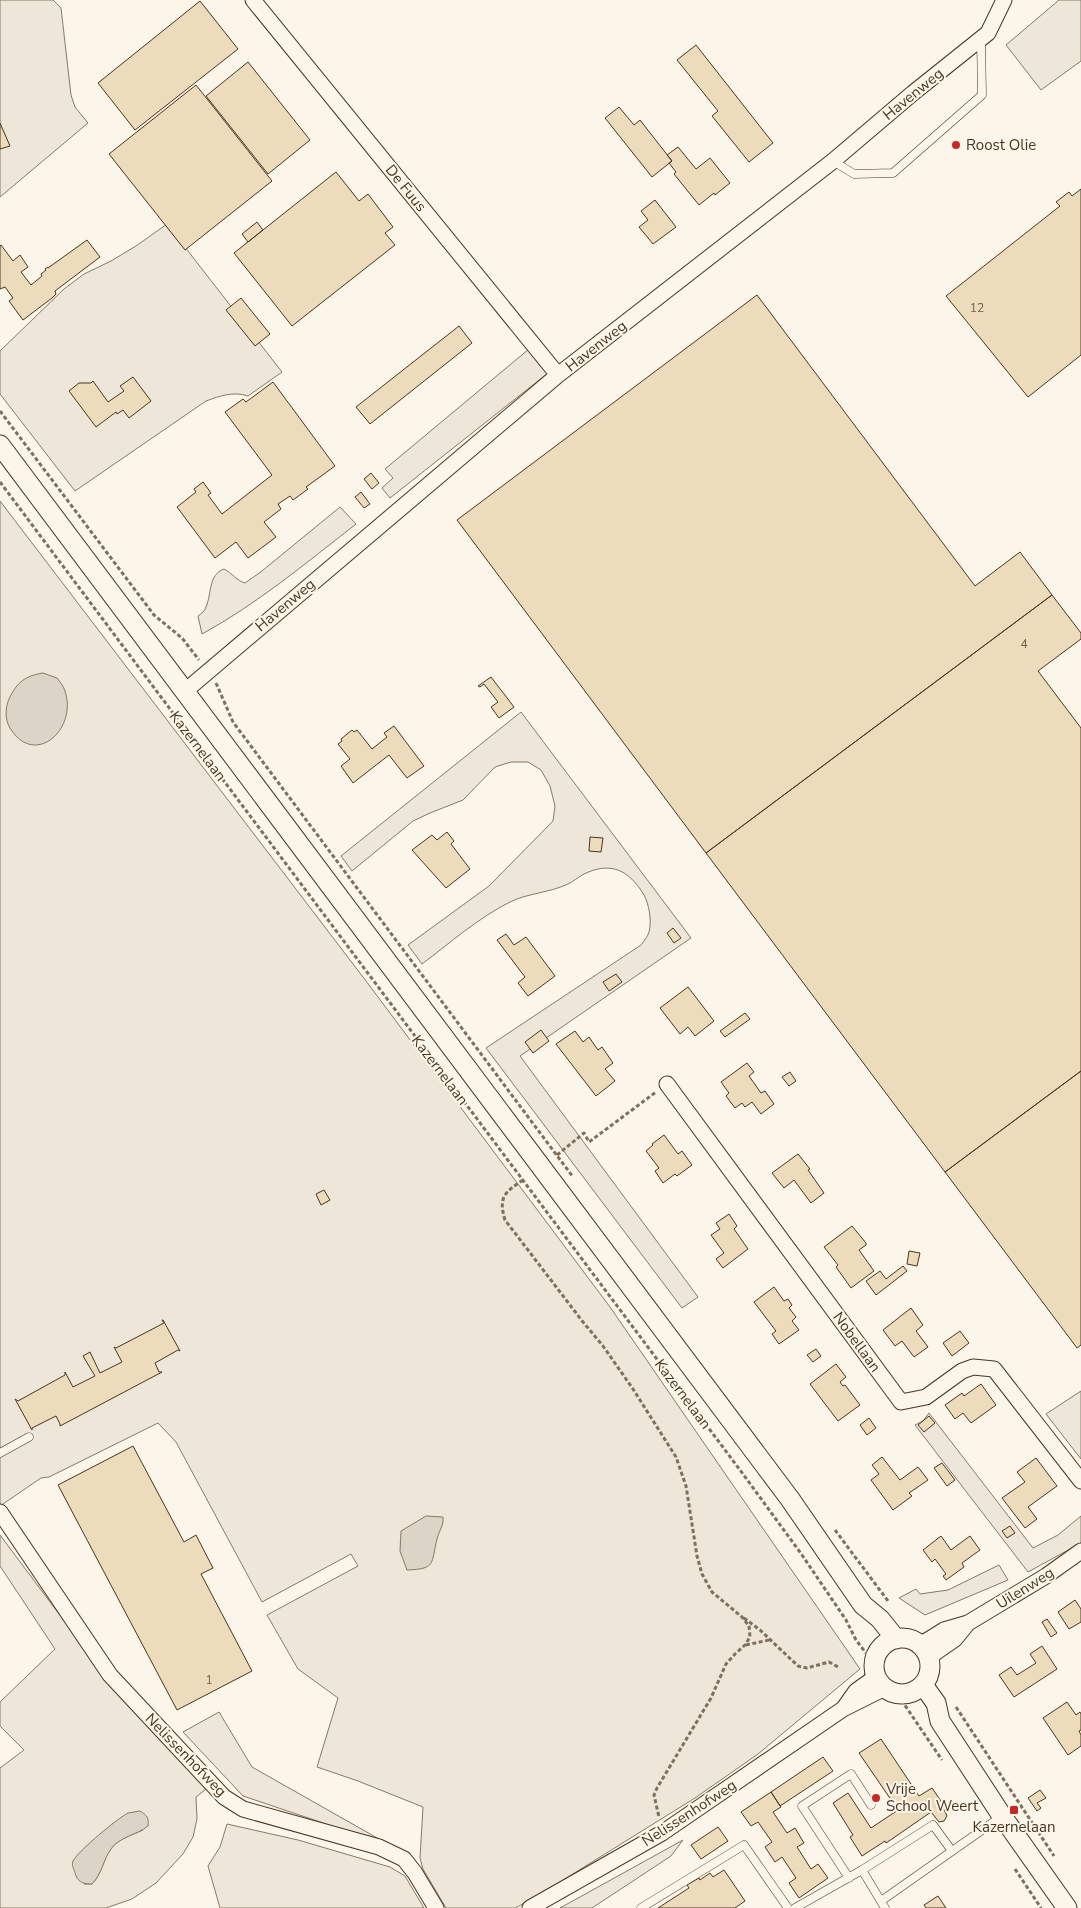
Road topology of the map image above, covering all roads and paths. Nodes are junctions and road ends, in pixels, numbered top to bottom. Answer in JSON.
{"nodes":[{"id":1,"x":253,"y":0,"type":"edge"},
{"id":2,"x":1004,"y":0,"type":"edge"},
{"id":3,"x":982,"y":39,"type":"junction"},
{"id":4,"x":833,"y":162,"type":"junction"},
{"id":5,"x":558,"y":375,"type":"junction"},
{"id":6,"x":0,"y":411,"type":"edge"},
{"id":7,"x":0,"y":445,"type":"edge"},
{"id":8,"x":0,"y":482,"type":"edge"},
{"id":9,"x":207,"y":670,"type":"junction"},
{"id":10,"x":184,"y":692,"type":"junction"},
{"id":11,"x":667,"y":1084,"type":"joint"},
{"id":12,"x":523,"y":1180,"type":"junction"},
{"id":13,"x":29,"y":1437,"type":"dead end"},
{"id":14,"x":0,"y":1453,"type":"edge"},
{"id":15,"x":1081,"y":1481,"type":"edge"},
{"id":16,"x":0,"y":1512,"type":"edge"},
{"id":17,"x":1081,"y":1551,"type":"edge"},
{"id":18,"x":742,"y":1616,"type":"junction"},
{"id":19,"x":768,"y":1640,"type":"junction"},
{"id":20,"x":746,"y":1645,"type":"junction"},
{"id":21,"x":925,"y":1651,"type":"junction"},
{"id":22,"x":838,"y":1667,"type":"dead end"},
{"id":23,"x":894,"y":1672,"type":"junction"},
{"id":24,"x":950,"y":1699,"type":"dead end"},
{"id":25,"x":910,"y":1713,"type":"dead end"},
{"id":26,"x":871,"y":1805,"type":"dead end"},
{"id":27,"x":1002,"y":1816,"type":"junction"},
{"id":28,"x":662,"y":1832,"type":"junction"},
{"id":29,"x":952,"y":1851,"type":"junction"},
{"id":30,"x":1059,"y":1863,"type":"dead end"},
{"id":31,"x":862,"y":1870,"type":"junction"},
{"id":32,"x":849,"y":1878,"type":"junction"},
{"id":33,"x":883,"y":1904,"type":"edge"},
{"id":34,"x":436,"y":1908,"type":"edge"},
{"id":35,"x":530,"y":1908,"type":"edge"},
{"id":36,"x":641,"y":1908,"type":"edge"},
{"id":37,"x":788,"y":1908,"type":"edge"},
{"id":38,"x":795,"y":1908,"type":"edge"},
{"id":39,"x":1067,"y":1908,"type":"edge"}],
"edges":[{"from":1,"to":5,"type":"street","name":"De Fuus"},
{"from":2,"to":3,"type":"street","name":"Havenweg"},
{"from":3,"to":4,"type":"street","name":"Havenweg"},
{"from":3,"to":4,"type":"lane"},
{"from":4,"to":5,"type":"street","name":"Havenweg"},
{"from":5,"to":9,"type":"street","name":"Havenweg"},
{"from":6,"to":9,"type":"path"},
{"from":7,"to":10,"type":"street","name":"Kazernelaan"},
{"from":8,"to":12,"type":"path","name":"Kazernelaan"},
{"from":9,"to":10,"type":"street","name":"Havenweg"},
{"from":9,"to":11,"type":"path"},
{"from":10,"to":23,"type":"street","name":"Kazernelaan"},
{"from":11,"to":15,"type":"street","name":"Nobellaan"},
{"from":12,"to":18,"type":"path"},
{"from":12,"to":23,"type":"path","name":"Kazernelaan"},
{"from":13,"to":14,"type":"lane"},
{"from":16,"to":34,"type":"street","name":"Nelissenhofweg"},
{"from":17,"to":21,"type":"street","name":"Uilenweg"},
{"from":18,"to":19,"type":"path"},
{"from":18,"to":20,"type":"path"},
{"from":19,"to":20,"type":"path"},
{"from":19,"to":22,"type":"path"},
{"from":20,"to":28,"type":"path"},
{"from":21,"to":23,"type":"street"},
{"from":21,"to":23,"type":"street"},
{"from":23,"to":25,"type":"path","name":"Kazernelaan"},
{"from":23,"to":27,"type":"street","name":"Kazernelaan"},
{"from":23,"to":28,"type":"street","name":"Nelissenhofweg"},
{"from":24,"to":30,"type":"path"},
{"from":26,"to":32,"type":"lane"},
{"from":27,"to":29,"type":"lane"},
{"from":27,"to":39,"type":"street","name":"Kazernelaan"},
{"from":28,"to":35,"type":"street","name":"Nelissenhofweg"},
{"from":29,"to":31,"type":"lane"},
{"from":29,"to":33,"type":"lane"},
{"from":31,"to":32,"type":"lane"},
{"from":31,"to":33,"type":"lane"},
{"from":32,"to":38,"type":"lane"},
{"from":36,"to":37,"type":"lane"}]}
